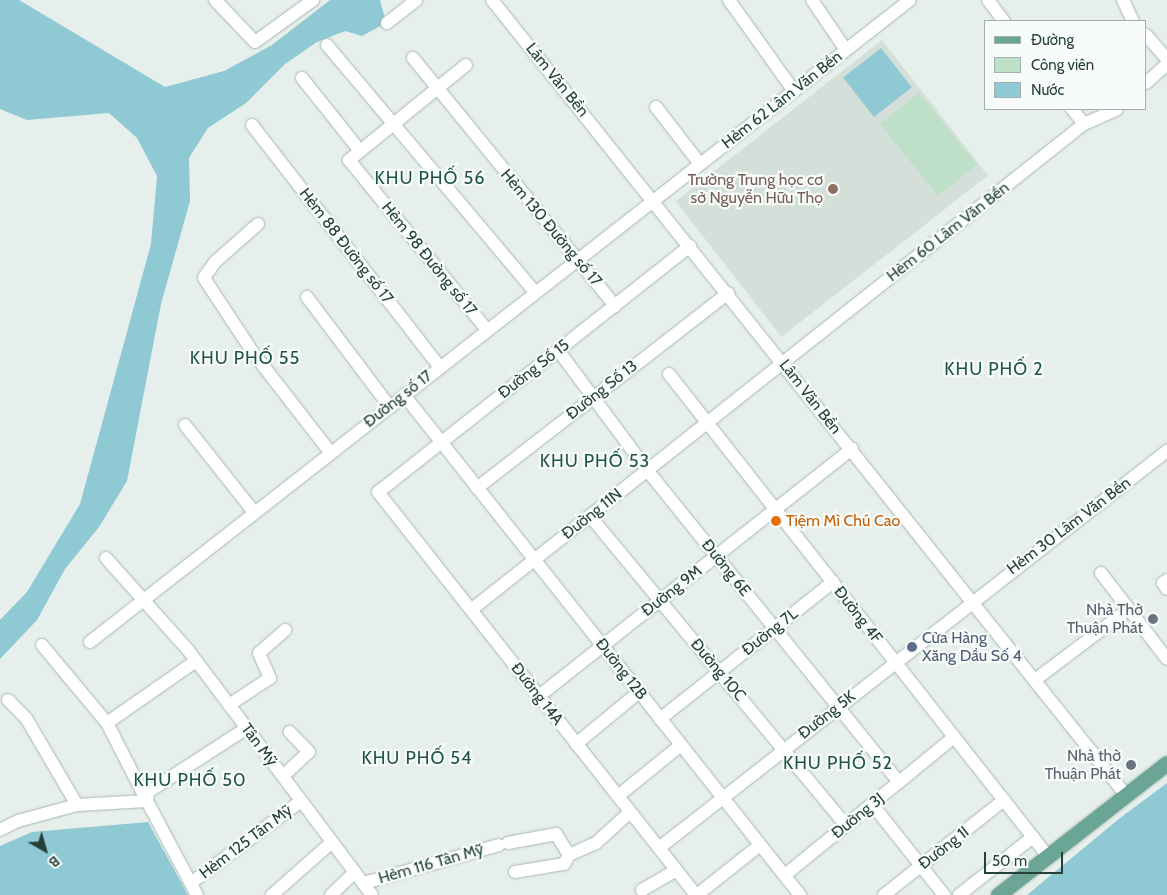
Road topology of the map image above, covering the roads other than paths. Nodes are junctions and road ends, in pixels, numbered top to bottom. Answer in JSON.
{"nodes":[{"id":1,"x":215,"y":0,"type":"edge"},
{"id":2,"x":314,"y":0,"type":"edge"},
{"id":3,"x":416,"y":0,"type":"edge"},
{"id":4,"x":492,"y":0,"type":"edge"},
{"id":5,"x":729,"y":0,"type":"edge"},
{"id":6,"x":812,"y":0,"type":"edge"},
{"id":7,"x":910,"y":0,"type":"edge"},
{"id":8,"x":988,"y":0,"type":"edge"},
{"id":9,"x":1122,"y":0,"type":"edge"},
{"id":10,"x":1003,"y":20,"type":"edge"},
{"id":11,"x":1133,"y":20,"type":"edge"},
{"id":12,"x":386,"y":23,"type":"dead end"},
{"id":13,"x":1147,"y":35,"type":"edge"},
{"id":14,"x":327,"y":44,"type":"dead end"},
{"id":15,"x":846,"y":50,"type":"junction"},
{"id":16,"x":413,"y":58,"type":"dead end"},
{"id":17,"x":1167,"y":59,"type":"edge"},
{"id":18,"x":1167,"y":64,"type":"edge"},
{"id":19,"x":466,"y":65,"type":"dead end"},
{"id":20,"x":302,"y":78,"type":"dead end"},
{"id":21,"x":1147,"y":82,"type":"edge"},
{"id":22,"x":438,"y":89,"type":"junction"},
{"id":23,"x":794,"y":91,"type":"junction"},
{"id":24,"x":656,"y":107,"type":"dead end"},
{"id":25,"x":1073,"y":110,"type":"edge"},
{"id":26,"x":1116,"y":110,"type":"edge"},
{"id":27,"x":1084,"y":124,"type":"junction"},
{"id":28,"x":252,"y":125,"type":"dead end"},
{"id":29,"x":394,"y":125,"type":"junction"},
{"id":30,"x":360,"y":151,"type":"junction"},
{"id":31,"x":700,"y":164,"type":"junction"},
{"id":32,"x":654,"y":200,"type":"junction"},
{"id":33,"x":258,"y":224,"type":"dead end"},
{"id":34,"x":690,"y":246,"type":"junction"},
{"id":35,"x":578,"y":259,"type":"junction"},
{"id":36,"x":535,"y":292,"type":"junction"},
{"id":37,"x":728,"y":293,"type":"junction"},
{"id":38,"x":307,"y":297,"type":"dead end"},
{"id":39,"x":614,"y":306,"type":"junction"},
{"id":40,"x":486,"y":330,"type":"junction"},
{"id":41,"x":558,"y":350,"type":"junction"},
{"id":42,"x":783,"y":363,"type":"junction"},
{"id":43,"x":440,"y":367,"type":"junction"},
{"id":44,"x":669,"y":374,"type":"dead end"},
{"id":45,"x":404,"y":395,"type":"junction"},
{"id":46,"x":593,"y":397,"type":"junction"},
{"id":47,"x":390,"y":406,"type":"junction"},
{"id":48,"x":708,"y":422,"type":"junction"},
{"id":49,"x":185,"y":426,"type":"dead end"},
{"id":50,"x":441,"y":442,"type":"junction"},
{"id":51,"x":852,"y":449,"type":"junction"},
{"id":52,"x":1167,"y":450,"type":"edge"},
{"id":53,"x":330,"y":452,"type":"junction"},
{"id":54,"x":647,"y":470,"type":"junction"},
{"id":55,"x":477,"y":488,"type":"junction"},
{"id":56,"x":378,"y":492,"type":"joint"},
{"id":57,"x":776,"y":509,"type":"junction"},
{"id":58,"x":254,"y":512,"type":"junction"},
{"id":59,"x":590,"y":516,"type":"junction"},
{"id":60,"x":716,"y":556,"type":"junction"},
{"id":61,"x":106,"y":558,"type":"dead end"},
{"id":62,"x":534,"y":560,"type":"junction"},
{"id":63,"x":1100,"y":573,"type":"dead end"},
{"id":64,"x":1167,"y":580,"type":"edge"},
{"id":65,"x":832,"y":582,"type":"junction"},
{"id":66,"x":1167,"y":588,"type":"edge"},
{"id":67,"x":142,"y":598,"type":"junction"},
{"id":68,"x":660,"y":600,"type":"junction"},
{"id":69,"x":971,"y":600,"type":"junction"},
{"id":70,"x":1129,"y":609,"type":"junction"},
{"id":71,"x":471,"y":610,"type":"junction"},
{"id":72,"x":775,"y":627,"type":"junction"},
{"id":73,"x":285,"y":630,"type":"dead end"},
{"id":74,"x":90,"y":642,"type":"dead end"},
{"id":75,"x":42,"y":645,"type":"dead end"},
{"id":76,"x":603,"y":646,"type":"junction"},
{"id":77,"x":1167,"y":659,"type":"edge"},
{"id":78,"x":196,"y":661,"type":"junction"},
{"id":79,"x":894,"y":661,"type":"junction"},
{"id":80,"x":719,"y":672,"type":"junction"},
{"id":81,"x":1035,"y":680,"type":"junction"},
{"id":82,"x":640,"y":692,"type":"junction"},
{"id":83,"x":539,"y":696,"type":"junction"},
{"id":84,"x":8,"y":700,"type":"dead end"},
{"id":85,"x":229,"y":705,"type":"junction"},
{"id":86,"x":838,"y":706,"type":"junction"},
{"id":87,"x":660,"y":719,"type":"junction"},
{"id":88,"x":108,"y":723,"type":"junction"},
{"id":89,"x":247,"y":728,"type":"junction"},
{"id":90,"x":290,"y":732,"type":"dead end"},
{"id":91,"x":954,"y":737,"type":"junction"},
{"id":92,"x":576,"y":744,"type":"junction"},
{"id":93,"x":681,"y":745,"type":"junction"},
{"id":94,"x":783,"y":749,"type":"junction"},
{"id":95,"x":1167,"y":762,"type":"edge"},
{"id":96,"x":282,"y":776,"type":"junction"},
{"id":97,"x":899,"y":782,"type":"junction"},
{"id":98,"x":1126,"y":795,"type":"junction"},
{"id":99,"x":618,"y":796,"type":"junction"},
{"id":100,"x":723,"y":797,"type":"junction"},
{"id":101,"x":1004,"y":800,"type":"junction"},
{"id":102,"x":147,"y":801,"type":"junction"},
{"id":103,"x":301,"y":801,"type":"junction"},
{"id":104,"x":872,"y":804,"type":"junction"},
{"id":105,"x":77,"y":805,"type":"junction"},
{"id":106,"x":630,"y":812,"type":"junction"},
{"id":107,"x":846,"y":825,"type":"junction"},
{"id":108,"x":0,"y":830,"type":"edge"},
{"id":109,"x":1033,"y":837,"type":"junction"},
{"id":110,"x":331,"y":843,"type":"junction"},
{"id":111,"x":760,"y":845,"type":"junction"},
{"id":112,"x":659,"y":848,"type":"junction"},
{"id":113,"x":1047,"y":855,"type":"junction"},
{"id":114,"x":569,"y":856,"type":"junction"},
{"id":115,"x":921,"y":866,"type":"junction"},
{"id":116,"x":676,"y":870,"type":"junction"},
{"id":117,"x":355,"y":872,"type":"junction"},
{"id":118,"x":515,"y":872,"type":"dead end"},
{"id":119,"x":785,"y":875,"type":"junction"},
{"id":120,"x":191,"y":882,"type":"junction"},
{"id":121,"x":364,"y":883,"type":"junction"},
{"id":122,"x":642,"y":890,"type":"dead end"},
{"id":123,"x":197,"y":895,"type":"edge"},
{"id":124,"x":272,"y":895,"type":"edge"},
{"id":125,"x":331,"y":895,"type":"edge"},
{"id":126,"x":372,"y":895,"type":"edge"},
{"id":127,"x":696,"y":895,"type":"edge"},
{"id":128,"x":800,"y":895,"type":"edge"},
{"id":129,"x":884,"y":895,"type":"edge"},
{"id":130,"x":944,"y":895,"type":"edge"},
{"id":131,"x":959,"y":895,"type":"edge"},
{"id":132,"x":998,"y":895,"type":"edge"}],
"edges":[{"from":1,"to":2,"type":"street"},
{"from":3,"to":12,"type":"street"},
{"from":4,"to":32,"type":"street","name":"Lâm Văn Bền"},
{"from":5,"to":23,"type":"street"},
{"from":6,"to":15,"type":"street"},
{"from":7,"to":15,"type":"street","name":"Hẻm 62 Lâm Văn Bền"},
{"from":8,"to":10,"type":"street"},
{"from":9,"to":11,"type":"street"},
{"from":13,"to":17,"type":"street"},
{"from":14,"to":29,"type":"street"},
{"from":15,"to":23,"type":"street","name":"Hẻm 62 Lâm Văn Bền"},
{"from":16,"to":22,"type":"street","name":"Hẻm 130 Đường số 17"},
{"from":18,"to":21,"type":"street"},
{"from":19,"to":22,"type":"street"},
{"from":20,"to":30,"type":"street"},
{"from":22,"to":29,"type":"street"},
{"from":22,"to":35,"type":"street","name":"Hẻm 130 Đường số 17"},
{"from":23,"to":31,"type":"street","name":"Hẻm 62 Lâm Văn Bền"},
{"from":24,"to":31,"type":"street"},
{"from":25,"to":27,"type":"street"},
{"from":26,"to":27,"type":"street","name":"Hẻm 60 Lâm Văn Bền"},
{"from":27,"to":42,"type":"street","name":"Hẻm 60 Lâm Văn Bền"},
{"from":28,"to":43,"type":"street","name":"Hẻm 88 Đường số 17"},
{"from":29,"to":30,"type":"street"},
{"from":29,"to":36,"type":"street"},
{"from":30,"to":40,"type":"street","name":"Hẻm 98 Đường số 17"},
{"from":31,"to":32,"type":"street","name":"Hẻm 62 Lâm Văn Bền"},
{"from":32,"to":34,"type":"street","name":"Lâm Văn Bền"},
{"from":32,"to":35,"type":"street","name":"Đường số 17"},
{"from":33,"to":53,"type":"street"},
{"from":34,"to":37,"type":"street","name":"Lâm Văn Bền"},
{"from":34,"to":39,"type":"street","name":"Đường Số 15"},
{"from":35,"to":36,"type":"street","name":"Đường số 17"},
{"from":35,"to":39,"type":"street","name":"Hẻm 130 Đường số 17"},
{"from":36,"to":40,"type":"street","name":"Đường số 17"},
{"from":37,"to":42,"type":"street","name":"Lâm Văn Bền"},
{"from":37,"to":46,"type":"street","name":"Đường Số 13"},
{"from":38,"to":47,"type":"street"},
{"from":39,"to":41,"type":"street","name":"Đường Số 15"},
{"from":40,"to":43,"type":"street","name":"Đường số 17"},
{"from":41,"to":46,"type":"street","name":"Đường 6E"},
{"from":41,"to":50,"type":"street","name":"Đường Số 15"},
{"from":42,"to":48,"type":"street","name":"Đường 11N"},
{"from":42,"to":51,"type":"street","name":"Lâm Văn Bền"},
{"from":43,"to":45,"type":"street","name":"Đường số 17"},
{"from":44,"to":48,"type":"street","name":"Đường 4F"},
{"from":45,"to":47,"type":"street","name":"Đường số 17"},
{"from":45,"to":50,"type":"street","name":"Đường 12B"},
{"from":46,"to":54,"type":"street","name":"Đường 6E"},
{"from":46,"to":55,"type":"street","name":"Đường Số 13"},
{"from":47,"to":53,"type":"street","name":"Đường số 17"},
{"from":48,"to":54,"type":"street","name":"Đường 11N"},
{"from":48,"to":57,"type":"street","name":"Đường 4F"},
{"from":49,"to":58,"type":"street"},
{"from":50,"to":55,"type":"street","name":"Đường 12B"},
{"from":50,"to":56,"type":"street","name":"Đường Số 15"},
{"from":51,"to":57,"type":"street","name":"Đường 9M"},
{"from":51,"to":69,"type":"street","name":"Lâm Văn Bền"},
{"from":52,"to":69,"type":"street","name":"Hẻm 30 Lâm Văn Bền"},
{"from":53,"to":58,"type":"street","name":"Đường số 17"},
{"from":54,"to":59,"type":"street","name":"Đường 11N"},
{"from":54,"to":60,"type":"street","name":"Đường 6E"},
{"from":55,"to":62,"type":"street","name":"Đường 12B"},
{"from":56,"to":71,"type":"street","name":"Đường 14A"},
{"from":57,"to":60,"type":"street","name":"Đường 9M"},
{"from":57,"to":65,"type":"street","name":"Đường 4F"},
{"from":58,"to":67,"type":"street","name":"Đường số 17"},
{"from":59,"to":62,"type":"street","name":"Đường 11N"},
{"from":59,"to":68,"type":"street","name":"Đường 10C"},
{"from":60,"to":68,"type":"street","name":"Đường 9M"},
{"from":60,"to":72,"type":"street","name":"Đường 6E"},
{"from":61,"to":67,"type":"street","name":"Tân Mỹ"},
{"from":62,"to":71,"type":"street","name":"Đường 11N"},
{"from":62,"to":76,"type":"street","name":"Đường 12B"},
{"from":63,"to":70,"type":"street"},
{"from":64,"to":66,"type":"street"},
{"from":65,"to":72,"type":"street","name":"Đường 7L"},
{"from":65,"to":79,"type":"street","name":"Đường 4F"},
{"from":67,"to":74,"type":"street","name":"Đường số 17"},
{"from":67,"to":78,"type":"street","name":"Tân Mỹ"},
{"from":68,"to":76,"type":"street","name":"Đường 9M"},
{"from":68,"to":80,"type":"street","name":"Đường 10C"},
{"from":69,"to":79,"type":"street","name":"Đường 5K"},
{"from":69,"to":81,"type":"street","name":"Lâm Văn Bền"},
{"from":70,"to":77,"type":"street"},
{"from":70,"to":81,"type":"street"},
{"from":71,"to":83,"type":"street","name":"Đường 14A"},
{"from":72,"to":80,"type":"street","name":"Đường 7L"},
{"from":72,"to":86,"type":"street","name":"Đường 6E"},
{"from":73,"to":85,"type":"street"},
{"from":75,"to":88,"type":"street"},
{"from":76,"to":82,"type":"street","name":"Đường 12B"},
{"from":76,"to":83,"type":"street","name":"Đường 9M"},
{"from":78,"to":85,"type":"street","name":"Tân Mỹ"},
{"from":78,"to":88,"type":"street"},
{"from":79,"to":86,"type":"street","name":"Đường 5K"},
{"from":79,"to":91,"type":"street","name":"Đường 4F"},
{"from":80,"to":87,"type":"street","name":"Đường 7L"},
{"from":80,"to":94,"type":"street","name":"Đường 10C"},
{"from":81,"to":98,"type":"street","name":"Lâm Văn Bền"},
{"from":82,"to":87,"type":"street","name":"Đường 12B"},
{"from":82,"to":92,"type":"street"},
{"from":83,"to":92,"type":"street","name":"Đường 14A"},
{"from":84,"to":105,"type":"street"},
{"from":85,"to":89,"type":"street","name":"Tân Mỹ"},
{"from":86,"to":94,"type":"street","name":"Đường 5K"},
{"from":86,"to":97,"type":"street","name":"Đường 6E"},
{"from":87,"to":93,"type":"street","name":"Đường 12B"},
{"from":88,"to":102,"type":"street"},
{"from":89,"to":96,"type":"street","name":"Tân Mỹ"},
{"from":89,"to":102,"type":"street"},
{"from":90,"to":96,"type":"street"},
{"from":91,"to":97,"type":"street","name":"Đường 3J"},
{"from":91,"to":101,"type":"street","name":"Đường 4F"},
{"from":92,"to":99,"type":"street","name":"Đường 14A"},
{"from":93,"to":99,"type":"street"},
{"from":93,"to":100,"type":"street","name":"Đường 12B"},
{"from":94,"to":100,"type":"street","name":"Đường 5K"},
{"from":94,"to":107,"type":"street","name":"Đường 10C"},
{"from":95,"to":98,"type":"main road"},
{"from":96,"to":103,"type":"street","name":"Tân Mỹ"},
{"from":97,"to":104,"type":"street","name":"Đường 3J"},
{"from":98,"to":113,"type":"main road"},
{"from":99,"to":106,"type":"street","name":"Đường 14A"},
{"from":100,"to":111,"type":"street","name":"Đường 12B"},
{"from":100,"to":112,"type":"street","name":"Đường 5K"},
{"from":101,"to":109,"type":"street","name":"Đường 4F"},
{"from":101,"to":115,"type":"street","name":"Đường 1I"},
{"from":102,"to":105,"type":"street"},
{"from":102,"to":120,"type":"street"},
{"from":103,"to":110,"type":"street","name":"Tân Mỹ"},
{"from":103,"to":120,"type":"street","name":"Hẻm 125 Tân Mỹ"},
{"from":104,"to":107,"type":"street","name":"Đường 3J"},
{"from":104,"to":115,"type":"street"},
{"from":105,"to":108,"type":"street"},
{"from":106,"to":112,"type":"street","name":"Đường 14A"},
{"from":106,"to":114,"type":"street"},
{"from":107,"to":119,"type":"street","name":"Đường 3J"},
{"from":109,"to":113,"type":"street","name":"Đường 4F"},
{"from":109,"to":131,"type":"street"},
{"from":110,"to":117,"type":"street","name":"Tân Mỹ"},
{"from":110,"to":124,"type":"street"},
{"from":111,"to":119,"type":"street","name":"Đường 12B"},
{"from":111,"to":127,"type":"street"},
{"from":112,"to":116,"type":"street","name":"Đường 14A"},
{"from":113,"to":132,"type":"main road"},
{"from":114,"to":118,"type":"street"},
{"from":114,"to":121,"type":"street","name":"Hẻm 116 Tân Mỹ"},
{"from":115,"to":129,"type":"street","name":"Đường 1I"},
{"from":115,"to":130,"type":"street"},
{"from":116,"to":122,"type":"street"},
{"from":116,"to":127,"type":"street","name":"Đường 14A"},
{"from":117,"to":121,"type":"street","name":"Tân Mỹ"},
{"from":117,"to":125,"type":"street"},
{"from":119,"to":128,"type":"street","name":"Đường 12B"},
{"from":120,"to":123,"type":"street"},
{"from":121,"to":126,"type":"street","name":"Tân Mỹ"}]}
